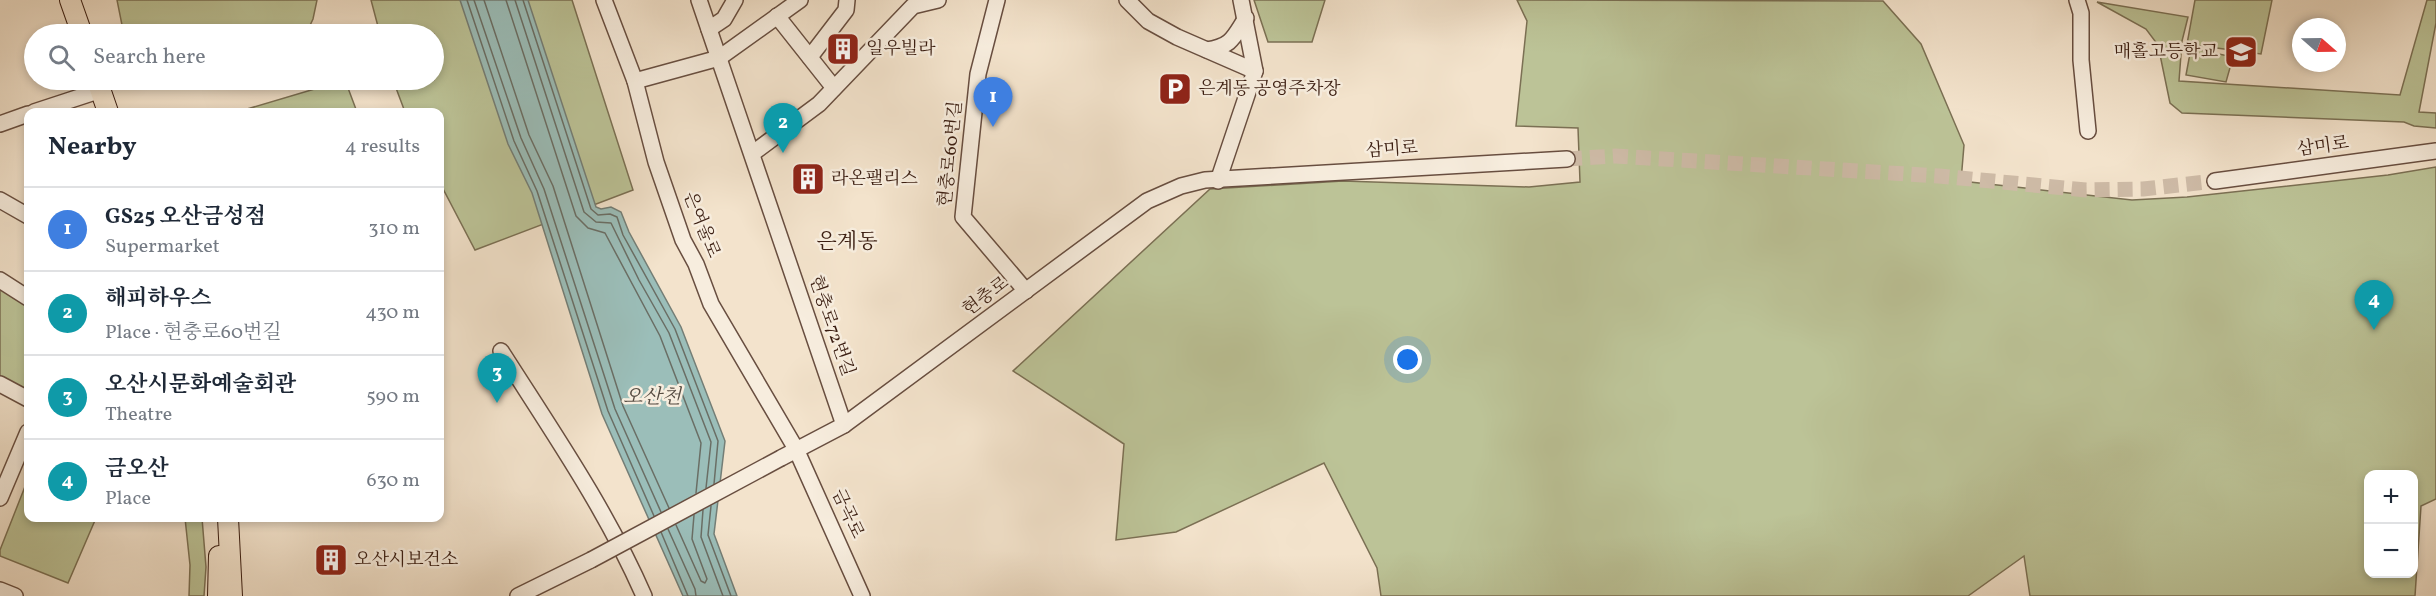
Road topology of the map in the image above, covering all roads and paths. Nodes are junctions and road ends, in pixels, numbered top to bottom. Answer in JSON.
{"nodes":[{"id":1,"x":59,"y":0,"type":"edge"},
{"id":2,"x":70,"y":0,"type":"edge"},
{"id":3,"x":604,"y":0,"type":"edge"},
{"id":4,"x":699,"y":0,"type":"edge"},
{"id":5,"x":735,"y":0,"type":"edge"},
{"id":6,"x":800,"y":0,"type":"edge"},
{"id":7,"x":847,"y":0,"type":"edge"},
{"id":8,"x":938,"y":0,"type":"edge"},
{"id":9,"x":997,"y":0,"type":"edge"},
{"id":10,"x":1126,"y":0,"type":"edge"},
{"id":11,"x":1241,"y":0,"type":"edge"},
{"id":12,"x":2077,"y":0,"type":"edge"},
{"id":13,"x":911,"y":3,"type":"edge"},
{"id":14,"x":777,"y":16,"type":"junction"},
{"id":15,"x":1246,"y":18,"type":"junction"},
{"id":16,"x":67,"y":24,"type":"edge"},
{"id":17,"x":78,"y":24,"type":"edge"},
{"id":18,"x":709,"y":29,"type":"junction"},
{"id":19,"x":1207,"y":50,"type":"junction"},
{"id":20,"x":810,"y":57,"type":"junction"},
{"id":21,"x":719,"y":58,"type":"junction"},
{"id":22,"x":1255,"y":71,"type":"junction"},
{"id":23,"x":635,"y":81,"type":"junction"},
{"id":24,"x":834,"y":88,"type":"junction"},
{"id":25,"x":94,"y":91,"type":"edge"},
{"id":26,"x":45,"y":108,"type":"edge"},
{"id":27,"x":105,"y":108,"type":"edge"},
{"id":28,"x":24,"y":115,"type":"edge"},
{"id":29,"x":0,"y":124,"type":"edge"},
{"id":30,"x":2088,"y":131,"type":"dead end"},
{"id":31,"x":2436,"y":151,"type":"edge"},
{"id":32,"x":753,"y":153,"type":"junction"},
{"id":33,"x":1567,"y":159,"type":"tunnel mouth"},
{"id":34,"x":1218,"y":181,"type":"junction"},
{"id":35,"x":2216,"y":181,"type":"tunnel mouth"},
{"id":36,"x":0,"y":200,"type":"edge"},
{"id":37,"x":24,"y":214,"type":"edge"},
{"id":38,"x":0,"y":280,"type":"edge"},
{"id":39,"x":1026,"y":291,"type":"junction"},
{"id":40,"x":24,"y":295,"type":"edge"},
{"id":41,"x":501,"y":351,"type":"dead end"},
{"id":42,"x":0,"y":384,"type":"edge"},
{"id":43,"x":24,"y":397,"type":"edge"},
{"id":44,"x":844,"y":425,"type":"junction"},
{"id":45,"x":24,"y":441,"type":"edge"},
{"id":46,"x":796,"y":449,"type":"junction"},
{"id":47,"x":0,"y":498,"type":"edge"},
{"id":48,"x":216,"y":522,"type":"edge"},
{"id":49,"x":228,"y":522,"type":"edge"},
{"id":50,"x":0,"y":590,"type":"edge"},
{"id":51,"x":15,"y":596,"type":"edge"},
{"id":52,"x":218,"y":596,"type":"edge"},
{"id":53,"x":232,"y":596,"type":"edge"},
{"id":54,"x":518,"y":596,"type":"edge"},
{"id":55,"x":644,"y":596,"type":"edge"},
{"id":56,"x":862,"y":596,"type":"edge"}],
"edges":[{"from":1,"to":16,"type":"main road"},
{"from":2,"to":17,"type":"main road"},
{"from":3,"to":23,"type":"street","name":"은여울로"},
{"from":4,"to":18,"type":"street","name":"현충로72번길"},
{"from":5,"to":18,"type":"street"},
{"from":6,"to":14,"type":"street"},
{"from":7,"to":20,"type":"street"},
{"from":8,"to":13,"type":"street"},
{"from":9,"to":39,"type":"street","name":"현충로60번길"},
{"from":10,"to":19,"type":"street"},
{"from":11,"to":15,"type":"street"},
{"from":12,"to":30,"type":"street"},
{"from":13,"to":24,"type":"street"},
{"from":14,"to":20,"type":"street"},
{"from":14,"to":21,"type":"street"},
{"from":15,"to":19,"type":"street"},
{"from":15,"to":22,"type":"street"},
{"from":18,"to":21,"type":"street","name":"현충로72번길"},
{"from":19,"to":22,"type":"street"},
{"from":20,"to":24,"type":"street"},
{"from":21,"to":23,"type":"street"},
{"from":21,"to":32,"type":"street","name":"현충로72번길"},
{"from":22,"to":34,"type":"street"},
{"from":23,"to":46,"type":"street","name":"은여울로"},
{"from":24,"to":32,"type":"street"},
{"from":25,"to":26,"type":"street"},
{"from":25,"to":27,"type":"main road"},
{"from":28,"to":29,"type":"street"},
{"from":31,"to":35,"type":"street","name":"삼미로"},
{"from":32,"to":44,"type":"street","name":"현충로72번길"},
{"from":33,"to":34,"type":"street","name":"삼미로"},
{"from":34,"to":39,"type":"street","name":"현충로"},
{"from":36,"to":37,"type":"street"},
{"from":38,"to":40,"type":"street"},
{"from":39,"to":44,"type":"street","name":"현충로"},
{"from":41,"to":55,"type":"street"},
{"from":42,"to":43,"type":"street"},
{"from":44,"to":46,"type":"street","name":"현충로"},
{"from":45,"to":47,"type":"street"},
{"from":46,"to":54,"type":"street","name":"현충로","bridge":true},
{"from":46,"to":56,"type":"street","name":"금곡로"},
{"from":48,"to":52,"type":"main road"},
{"from":49,"to":53,"type":"main road"},
{"from":50,"to":51,"type":"street"}]}
